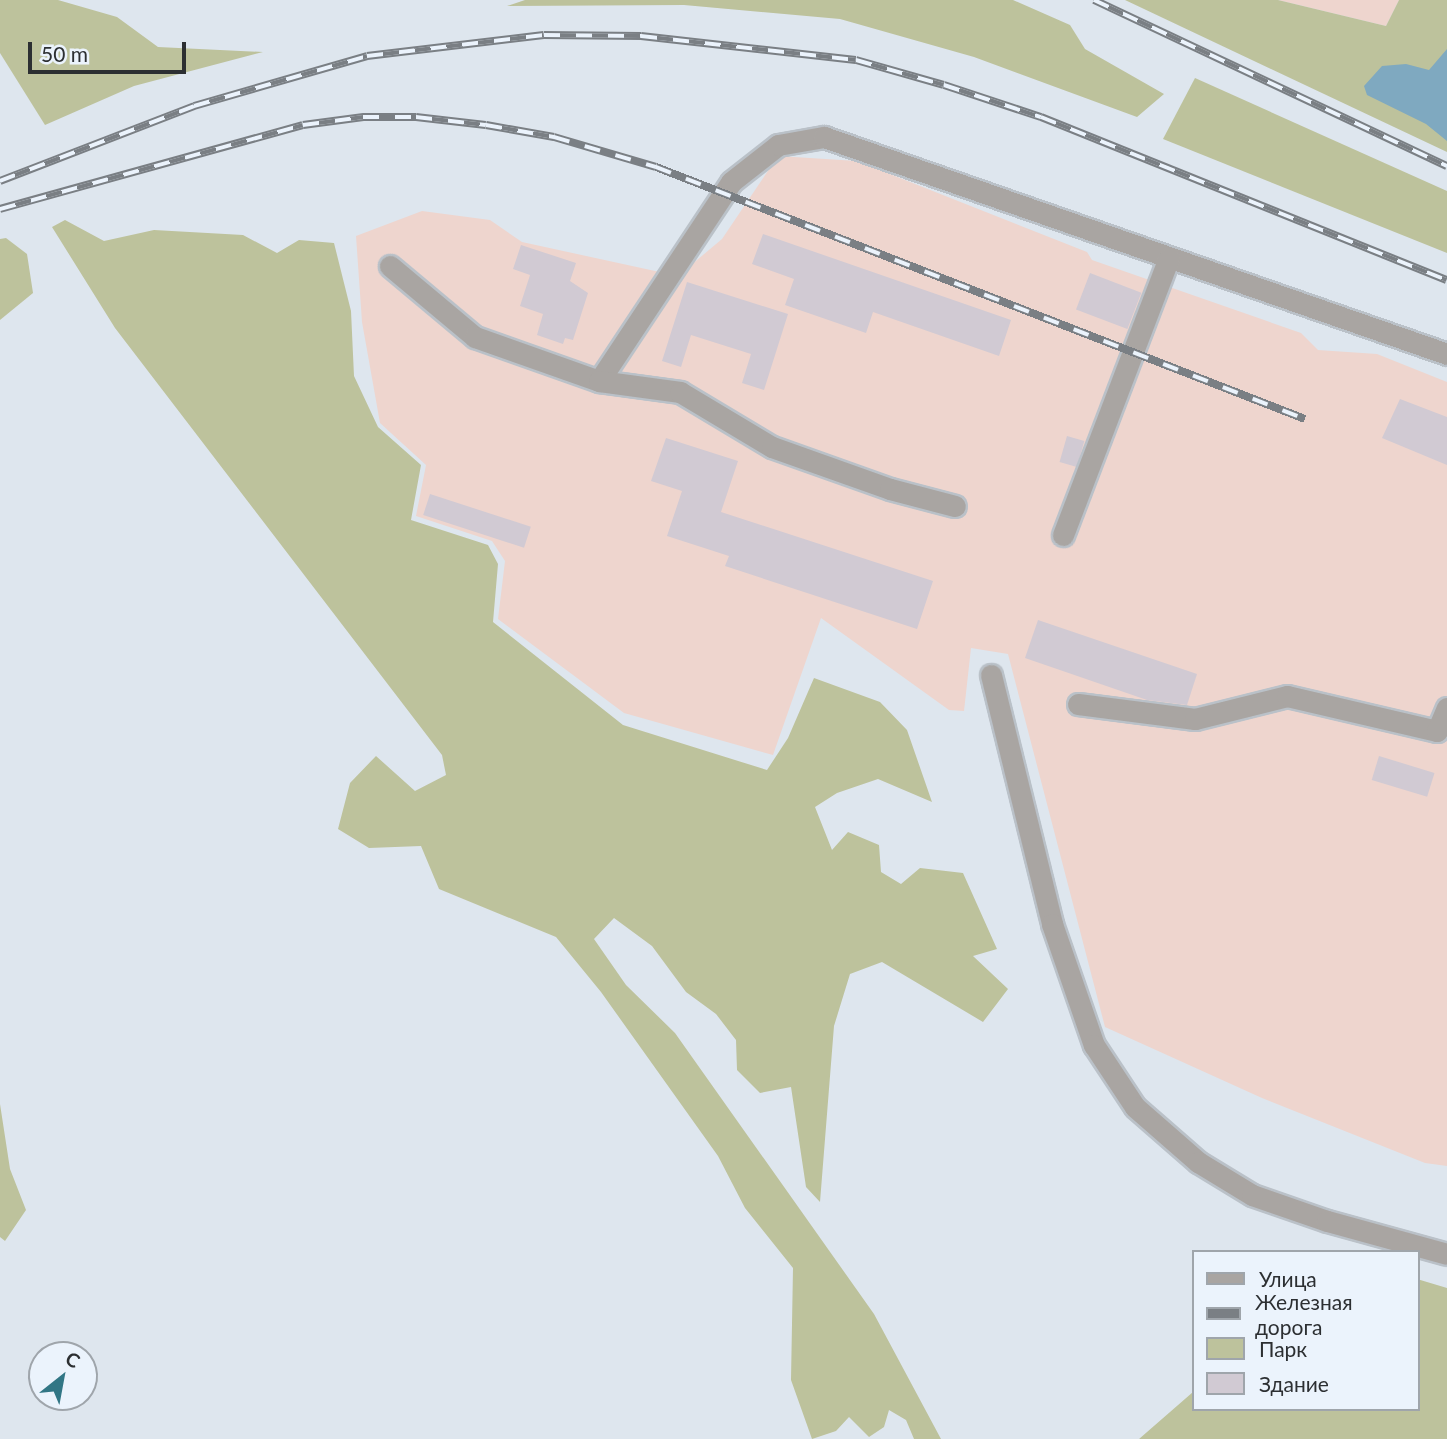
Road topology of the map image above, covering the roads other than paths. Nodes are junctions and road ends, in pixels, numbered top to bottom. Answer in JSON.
{"nodes":[{"id":1,"x":1169,"y":258,"type":"junction"},
{"id":2,"x":390,"y":266,"type":"dead end"},
{"id":3,"x":1447,"y":354,"type":"edge"},
{"id":4,"x":598,"y":381,"type":"junction"},
{"id":5,"x":955,"y":506,"type":"dead end"},
{"id":6,"x":1063,"y":535,"type":"dead end"},
{"id":7,"x":991,"y":675,"type":"dead end"},
{"id":8,"x":1078,"y":704,"type":"dead end"},
{"id":9,"x":1447,"y":708,"type":"edge"},
{"id":10,"x":1447,"y":1254,"type":"edge"}],
"edges":[{"from":1,"to":3,"type":"lane"},
{"from":1,"to":4,"type":"lane"},
{"from":1,"to":6,"type":"lane"},
{"from":2,"to":4,"type":"lane"},
{"from":4,"to":5,"type":"lane"},
{"from":7,"to":10,"type":"lane"},
{"from":8,"to":9,"type":"lane"}]}
